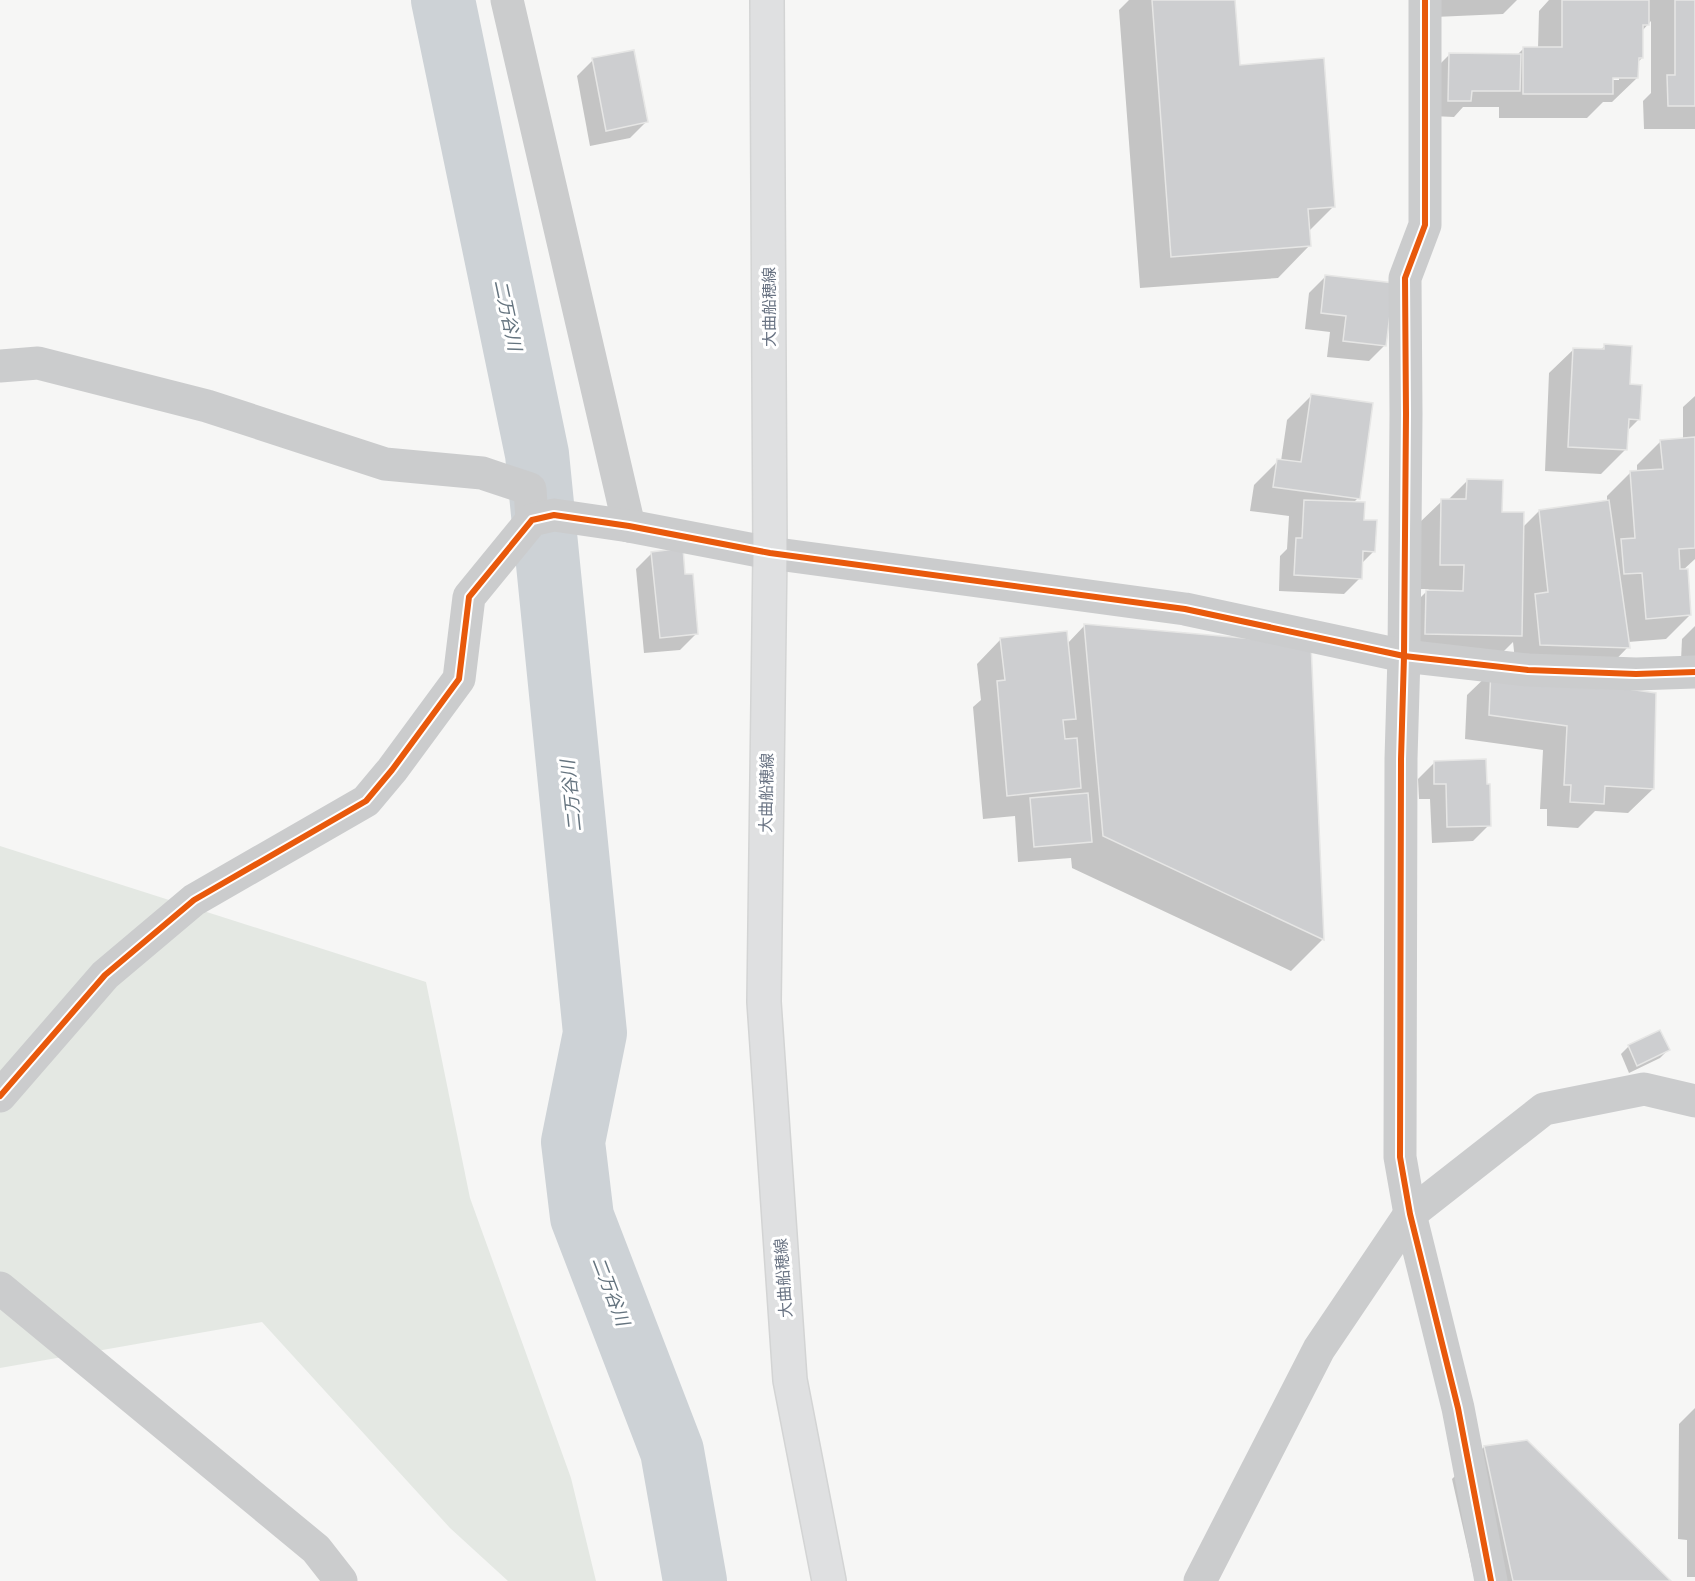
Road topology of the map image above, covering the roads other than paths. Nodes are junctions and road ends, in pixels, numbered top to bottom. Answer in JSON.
{"nodes":[{"id":1,"x":507,"y":0,"type":"edge"},
{"id":2,"x":767,"y":0,"type":"edge"},
{"id":3,"x":1425,"y":0,"type":"edge"},
{"id":4,"x":0,"y":366,"type":"edge"},
{"id":5,"x":532,"y":520,"type":"junction"},
{"id":6,"x":629,"y":526,"type":"junction"},
{"id":7,"x":770,"y":553,"type":"junction"},
{"id":8,"x":1404,"y":656,"type":"junction"},
{"id":9,"x":1695,"y":672,"type":"edge"},
{"id":10,"x":0,"y":1096,"type":"edge"},
{"id":11,"x":1695,"y":1101,"type":"edge"},
{"id":12,"x":1410,"y":1214,"type":"junction"},
{"id":13,"x":0,"y":1288,"type":"edge"},
{"id":14,"x":341,"y":1581,"type":"edge"},
{"id":15,"x":829,"y":1581,"type":"edge"},
{"id":16,"x":1200,"y":1581,"type":"edge"},
{"id":17,"x":1491,"y":1581,"type":"edge"}],
"edges":[{"from":1,"to":6,"type":"street"},
{"from":2,"to":7,"type":"main road","name":"大曲船穂線"},
{"from":3,"to":8,"type":"street"},
{"from":4,"to":5,"type":"street"},
{"from":5,"to":6,"type":"street"},
{"from":5,"to":10,"type":"street"},
{"from":6,"to":7,"type":"street"},
{"from":7,"to":8,"type":"street"},
{"from":7,"to":15,"type":"main road","name":"大曲船穂線"},
{"from":8,"to":9,"type":"street"},
{"from":8,"to":12,"type":"street"},
{"from":11,"to":12,"type":"street"},
{"from":12,"to":16,"type":"street"},
{"from":12,"to":17,"type":"street"},
{"from":13,"to":14,"type":"street"}]}
